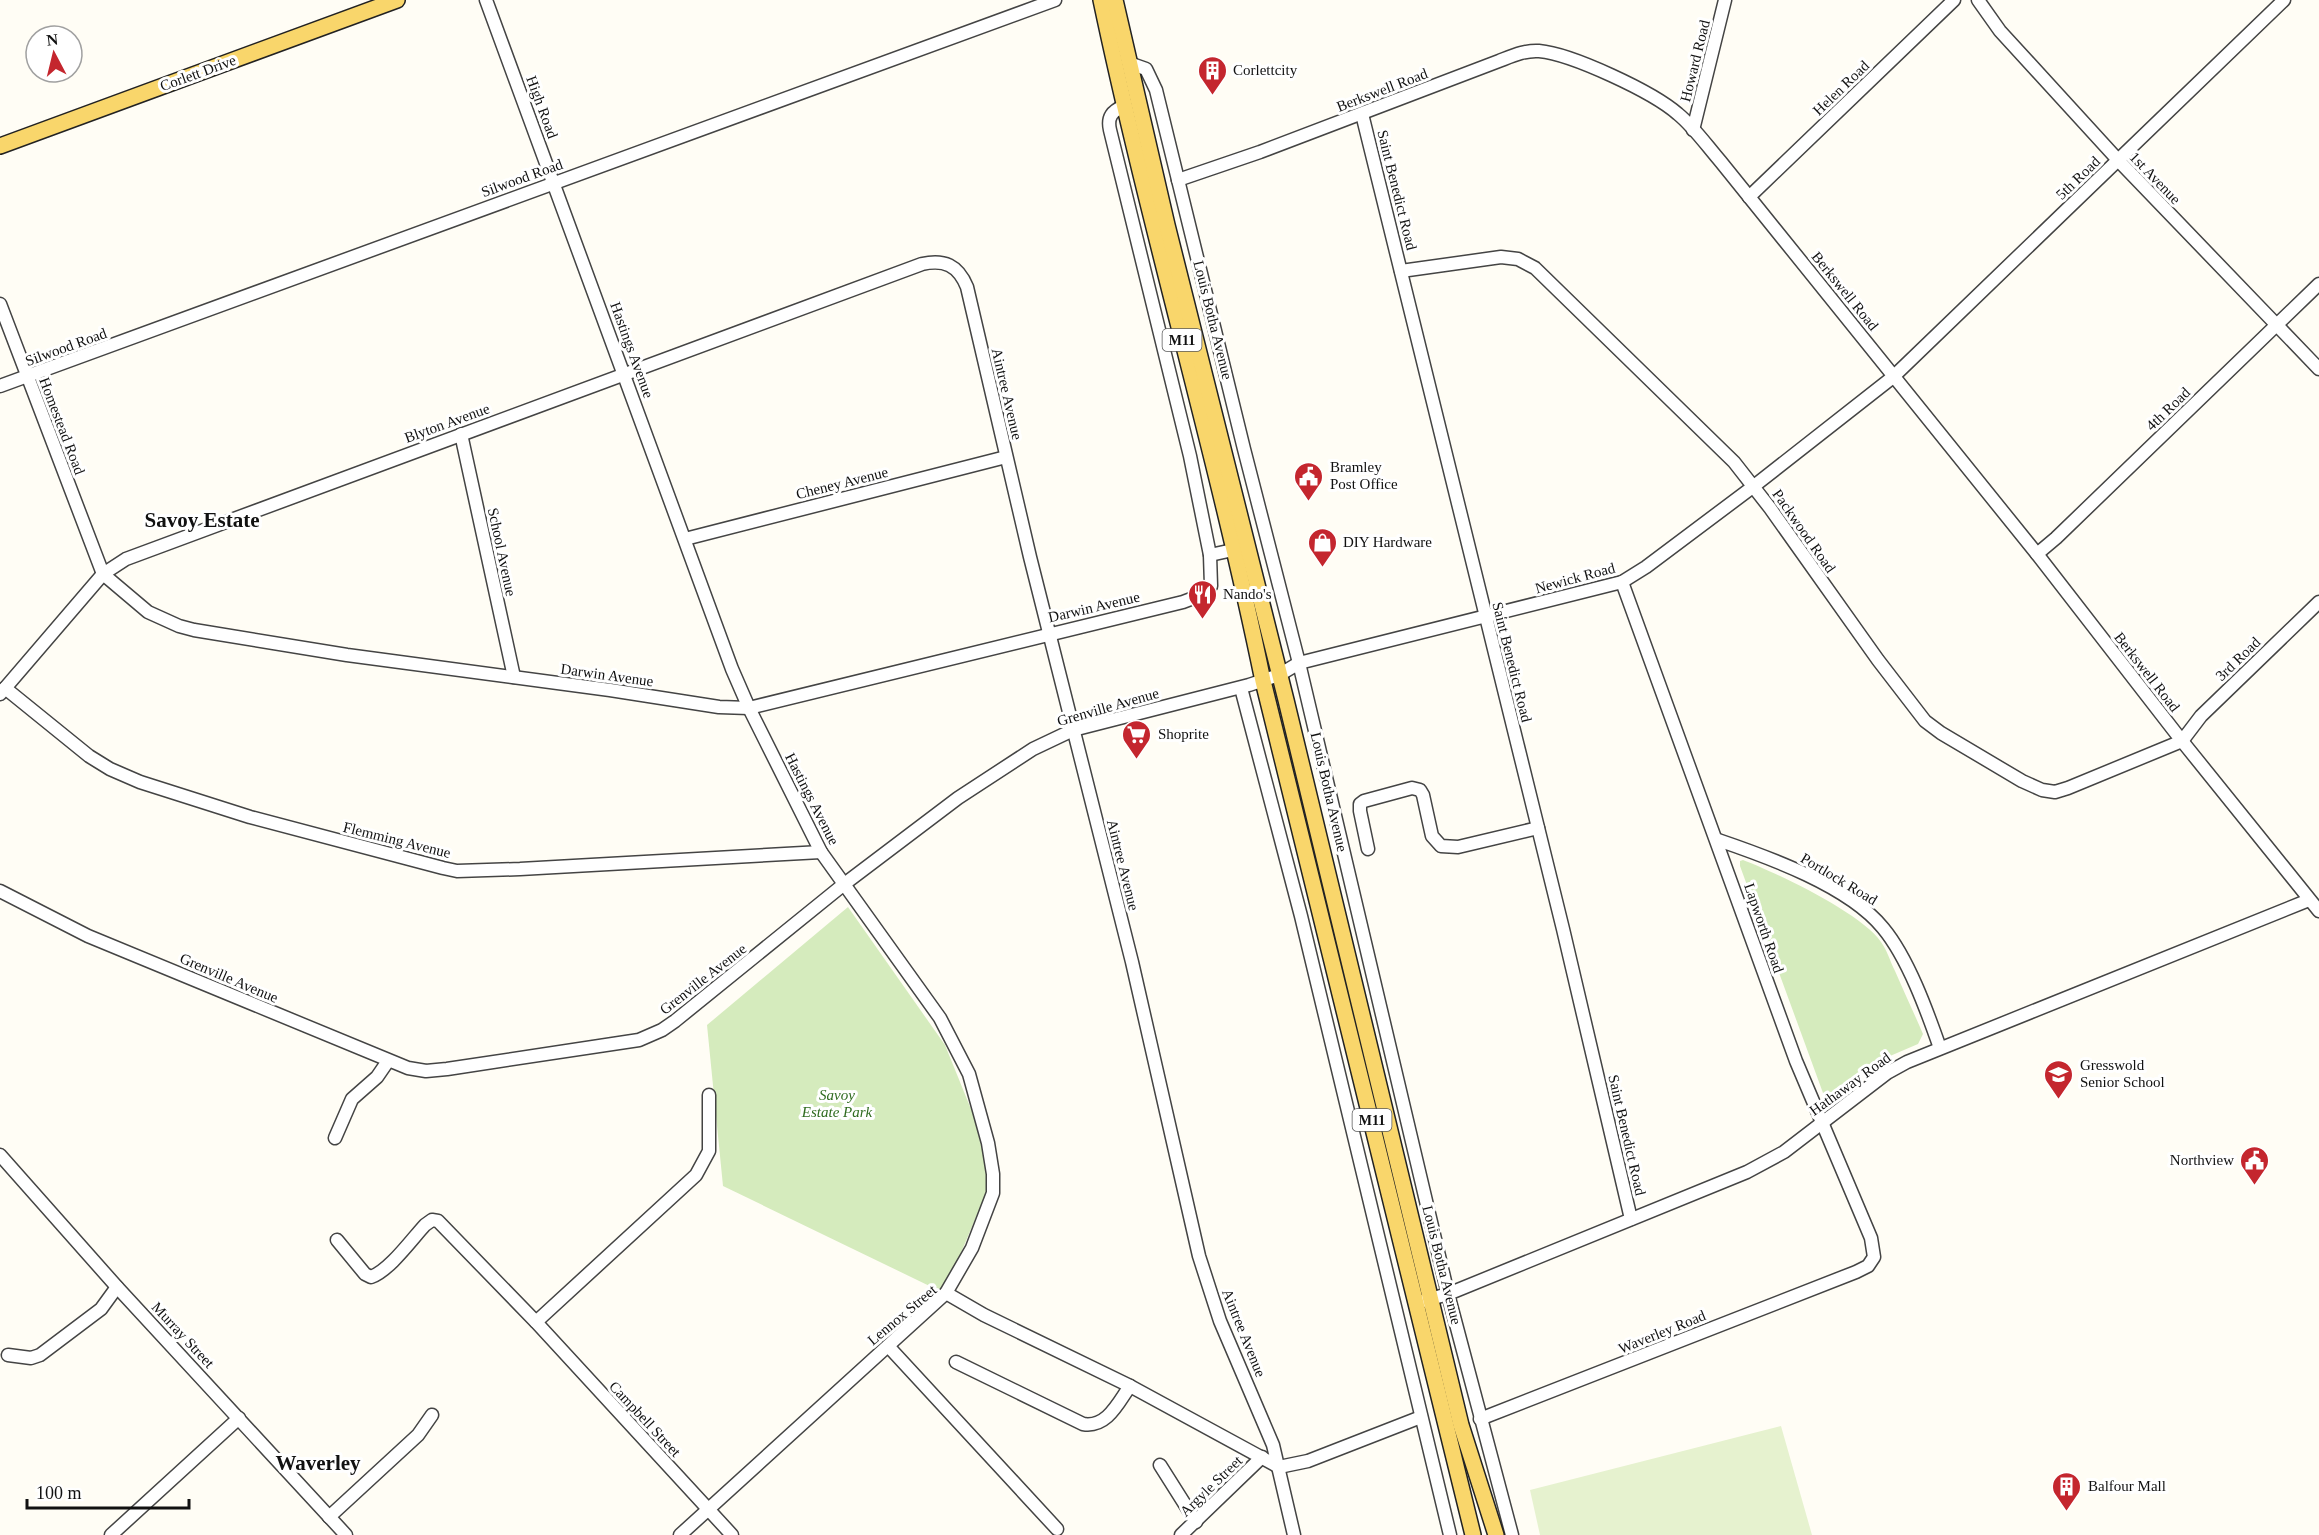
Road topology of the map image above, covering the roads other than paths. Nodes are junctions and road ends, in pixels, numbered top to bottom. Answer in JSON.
{"nodes":[{"id":1,"x":397,"y":0,"type":"edge"},
{"id":2,"x":486,"y":0,"type":"edge"},
{"id":3,"x":1054,"y":0,"type":"edge"},
{"id":4,"x":1101,"y":0,"type":"edge"},
{"id":5,"x":1115,"y":0,"type":"edge"},
{"id":6,"x":1725,"y":0,"type":"edge"},
{"id":7,"x":1954,"y":0,"type":"edge"},
{"id":8,"x":1978,"y":0,"type":"edge"},
{"id":9,"x":2284,"y":0,"type":"edge"},
{"id":10,"x":1129,"y":63,"type":"junction"},
{"id":11,"x":1124,"y":106,"type":"junction"},
{"id":12,"x":1362,"y":114,"type":"junction"},
{"id":13,"x":1693,"y":130,"type":"junction"},
{"id":14,"x":0,"y":146,"type":"edge"},
{"id":15,"x":2118,"y":160,"type":"junction"},
{"id":16,"x":1178,"y":180,"type":"junction"},
{"id":17,"x":554,"y":183,"type":"junction"},
{"id":18,"x":1749,"y":197,"type":"junction"},
{"id":19,"x":954,"y":267,"type":"joint"},
{"id":20,"x":1401,"y":272,"type":"junction"},
{"id":21,"x":2319,"y":284,"type":"edge"},
{"id":22,"x":595,"y":293,"type":"joint"},
{"id":23,"x":0,"y":304,"type":"edge"},
{"id":24,"x":2277,"y":325,"type":"junction"},
{"id":25,"x":2319,"y":369,"type":"edge"},
{"id":26,"x":625,"y":376,"type":"junction"},
{"id":27,"x":27,"y":377,"type":"junction"},
{"id":28,"x":1893,"y":377,"type":"junction"},
{"id":29,"x":0,"y":386,"type":"edge"},
{"id":30,"x":461,"y":434,"type":"junction"},
{"id":31,"x":1207,"y":442,"type":"junction"},
{"id":32,"x":1188,"y":446,"type":"junction"},
{"id":33,"x":1244,"y":449,"type":"junction"},
{"id":34,"x":1224,"y":454,"type":"junction"},
{"id":35,"x":1006,"y":457,"type":"junction"},
{"id":36,"x":1754,"y":486,"type":"junction"},
{"id":37,"x":70,"y":490,"type":"joint"},
{"id":38,"x":685,"y":538,"type":"junction"},
{"id":39,"x":1233,"y":550,"type":"junction"},
{"id":40,"x":2037,"y":554,"type":"junction"},
{"id":41,"x":1210,"y":555,"type":"junction"},
{"id":42,"x":102,"y":574,"type":"junction"},
{"id":43,"x":1622,"y":582,"type":"junction"},
{"id":44,"x":2319,"y":602,"type":"edge"},
{"id":45,"x":1485,"y":617,"type":"junction"},
{"id":46,"x":1050,"y":633,"type":"junction"},
{"id":47,"x":1299,"y":663,"type":"junction"},
{"id":48,"x":1279,"y":675,"type":"junction"},
{"id":49,"x":514,"y":677,"type":"junction"},
{"id":50,"x":1263,"y":681,"type":"junction"},
{"id":51,"x":1241,"y":688,"type":"junction"},
{"id":52,"x":3,"y":691,"type":"edge"},
{"id":53,"x":749,"y":708,"type":"junction"},
{"id":54,"x":1073,"y":730,"type":"junction"},
{"id":55,"x":2182,"y":741,"type":"junction"},
{"id":56,"x":1538,"y":828,"type":"junction"},
{"id":57,"x":1718,"y":840,"type":"junction"},
{"id":58,"x":1368,"y":849,"type":"dead end"},
{"id":59,"x":821,"y":852,"type":"junction"},
{"id":60,"x":843,"y":885,"type":"junction"},
{"id":61,"x":0,"y":891,"type":"edge"},
{"id":62,"x":2309,"y":900,"type":"junction"},
{"id":63,"x":2319,"y":911,"type":"edge"},
{"id":64,"x":1940,"y":1048,"type":"junction"},
{"id":65,"x":388,"y":1061,"type":"junction"},
{"id":66,"x":709,"y":1095,"type":"dead end"},
{"id":67,"x":1823,"y":1123,"type":"junction"},
{"id":68,"x":335,"y":1138,"type":"dead end"},
{"id":69,"x":0,"y":1155,"type":"edge"},
{"id":70,"x":1631,"y":1219,"type":"junction"},
{"id":71,"x":337,"y":1240,"type":"dead end"},
{"id":72,"x":1856,"y":1272,"type":"joint"},
{"id":73,"x":117,"y":1287,"type":"junction"},
{"id":74,"x":946,"y":1293,"type":"junction"},
{"id":75,"x":1448,"y":1294,"type":"junction"},
{"id":76,"x":1432,"y":1299,"type":"junction"},
{"id":77,"x":1416,"y":1303,"type":"junction"},
{"id":78,"x":536,"y":1322,"type":"junction"},
{"id":79,"x":888,"y":1346,"type":"junction"},
{"id":80,"x":8,"y":1354,"type":"dead end"},
{"id":81,"x":956,"y":1362,"type":"dead end"},
{"id":82,"x":1130,"y":1386,"type":"junction"},
{"id":83,"x":432,"y":1415,"type":"dead end"},
{"id":84,"x":1421,"y":1417,"type":"junction"},
{"id":85,"x":239,"y":1418,"type":"junction"},
{"id":86,"x":1480,"y":1419,"type":"junction"},
{"id":87,"x":1262,"y":1458,"type":"junction"},
{"id":88,"x":1160,"y":1465,"type":"dead end"},
{"id":89,"x":1279,"y":1467,"type":"junction"},
{"id":90,"x":708,"y":1509,"type":"junction"},
{"id":91,"x":329,"y":1517,"type":"junction"},
{"id":92,"x":1196,"y":1522,"type":"junction"},
{"id":93,"x":1057,"y":1529,"type":"dead end"},
{"id":94,"x":111,"y":1535,"type":"edge"},
{"id":95,"x":346,"y":1535,"type":"edge"},
{"id":96,"x":680,"y":1535,"type":"edge"},
{"id":97,"x":732,"y":1535,"type":"edge"},
{"id":98,"x":1181,"y":1535,"type":"edge"},
{"id":99,"x":1294,"y":1535,"type":"edge"},
{"id":100,"x":1450,"y":1535,"type":"edge"},
{"id":101,"x":1473,"y":1535,"type":"edge"},
{"id":102,"x":1496,"y":1535,"type":"edge"},
{"id":103,"x":1512,"y":1535,"type":"edge"}],
"edges":[{"from":1,"to":14,"type":"main road","name":"Corlett Drive"},
{"from":2,"to":17,"type":"street","name":"High Road"},
{"from":3,"to":17,"type":"street","name":"Silwood Road"},
{"from":4,"to":11,"type":"main road","number":"M11"},
{"from":5,"to":10,"type":"main road","name":"Louis Botha Avenue","number":"M11"},
{"from":6,"to":13,"type":"street","name":"Howard Road"},
{"from":7,"to":18,"type":"street","name":"Helen Road"},
{"from":8,"to":15,"type":"street","name":"1st Avenue"},
{"from":9,"to":15,"type":"street","name":"5th Road"},
{"from":10,"to":16,"type":"street","name":"Louis Botha Avenue"},
{"from":10,"to":34,"type":"main road","name":"Louis Botha Avenue","number":"M11"},
{"from":11,"to":31,"type":"main road","number":"M11"},
{"from":11,"to":32,"type":"street"},
{"from":12,"to":13,"type":"street","name":"Berkswell Road"},
{"from":12,"to":16,"type":"street","name":"Berkswell Road"},
{"from":12,"to":20,"type":"street","name":"Saint Benedict Road"},
{"from":13,"to":18,"type":"street","name":"Berkswell Road"},
{"from":15,"to":24,"type":"street","name":"1st Avenue"},
{"from":15,"to":28,"type":"street","name":"5th Road"},
{"from":16,"to":33,"type":"street","name":"Louis Botha Avenue"},
{"from":17,"to":22,"type":"street","name":"High Road"},
{"from":17,"to":27,"type":"street","name":"Silwood Road"},
{"from":18,"to":28,"type":"street","name":"Berkswell Road"},
{"from":19,"to":26,"type":"street","name":"Blyton Avenue"},
{"from":19,"to":35,"type":"street","name":"Aintree Avenue"},
{"from":20,"to":36,"type":"street","name":"Packwood Road"},
{"from":20,"to":45,"type":"street","name":"Saint Benedict Road"},
{"from":21,"to":24,"type":"street","name":"4th Road"},
{"from":22,"to":26,"type":"street","name":"Hastings Avenue"},
{"from":23,"to":27,"type":"street","name":"Homestead Road"},
{"from":24,"to":25,"type":"street","name":"1st Avenue"},
{"from":24,"to":40,"type":"street","name":"4th Road"},
{"from":26,"to":30,"type":"street","name":"Blyton Avenue"},
{"from":26,"to":38,"type":"street","name":"Hastings Avenue"},
{"from":27,"to":29,"type":"street","name":"Silwood Road"},
{"from":27,"to":37,"type":"street","name":"Homestead Road"},
{"from":28,"to":36,"type":"street","name":"Newick Road"},
{"from":28,"to":40,"type":"street","name":"Berkswell Road"},
{"from":30,"to":42,"type":"street","name":"Blyton Avenue"},
{"from":30,"to":49,"type":"street","name":"School Avenue"},
{"from":31,"to":32,"type":"street"},
{"from":31,"to":39,"type":"main road","number":"M11"},
{"from":32,"to":41,"type":"street"},
{"from":33,"to":34,"type":"street"},
{"from":33,"to":47,"type":"street","name":"Louis Botha Avenue"},
{"from":34,"to":48,"type":"main road","name":"Louis Botha Avenue","number":"M11"},
{"from":35,"to":38,"type":"street","name":"Cheney Avenue"},
{"from":35,"to":46,"type":"street","name":"Aintree Avenue"},
{"from":36,"to":43,"type":"street","name":"Newick Road"},
{"from":36,"to":55,"type":"street","name":"Packwood Road"},
{"from":37,"to":42,"type":"street","name":"Darwin Avenue"},
{"from":38,"to":53,"type":"street","name":"Hastings Avenue"},
{"from":39,"to":41,"type":"street"},
{"from":39,"to":50,"type":"main road","number":"M11"},
{"from":40,"to":55,"type":"street","name":"Berkswell Road"},
{"from":41,"to":46,"type":"street","name":"Darwin Avenue"},
{"from":42,"to":49,"type":"street","name":"Darwin Avenue"},
{"from":42,"to":52,"type":"street","name":"Blyton Avenue"},
{"from":43,"to":45,"type":"street","name":"Newick Road"},
{"from":43,"to":57,"type":"street","name":"Lapworth Road"},
{"from":44,"to":55,"type":"street","name":"3rd Road"},
{"from":45,"to":47,"type":"street","name":"Newick Road"},
{"from":45,"to":56,"type":"street","name":"Saint Benedict Road"},
{"from":46,"to":53,"type":"street","name":"Darwin Avenue"},
{"from":46,"to":54,"type":"street","name":"Aintree Avenue"},
{"from":47,"to":48,"type":"street","name":"Newick Road"},
{"from":47,"to":75,"type":"street","name":"Louis Botha Avenue"},
{"from":48,"to":50,"type":"street","name":"Grenville Avenue"},
{"from":48,"to":76,"type":"main road","name":"Louis Botha Avenue","number":"M11"},
{"from":49,"to":53,"type":"street","name":"Darwin Avenue"},
{"from":50,"to":51,"type":"street","name":"Grenville Avenue"},
{"from":50,"to":77,"type":"main road","number":"M11"},
{"from":51,"to":54,"type":"street","name":"Grenville Avenue"},
{"from":51,"to":84,"type":"street"},
{"from":52,"to":59,"type":"street","name":"Flemming Avenue"},
{"from":53,"to":59,"type":"street","name":"Hastings Avenue"},
{"from":54,"to":60,"type":"street","name":"Grenville Avenue"},
{"from":54,"to":89,"type":"street","name":"Aintree Avenue"},
{"from":55,"to":62,"type":"street","name":"Berkswell Road"},
{"from":56,"to":58,"type":"street"},
{"from":56,"to":70,"type":"street","name":"Saint Benedict Road"},
{"from":57,"to":64,"type":"street","name":"Portlock Road"},
{"from":57,"to":67,"type":"street","name":"Lapworth Road"},
{"from":59,"to":60,"type":"street","name":"Hastings Avenue"},
{"from":60,"to":65,"type":"street","name":"Grenville Avenue"},
{"from":60,"to":74,"type":"street","name":"Hastings Avenue"},
{"from":61,"to":65,"type":"street","name":"Grenville Avenue"},
{"from":62,"to":63,"type":"street","name":"Berkswell Road"},
{"from":62,"to":64,"type":"street","name":"Hathaway Road"},
{"from":64,"to":67,"type":"street","name":"Hathaway Road"},
{"from":65,"to":68,"type":"street"},
{"from":66,"to":78,"type":"street"},
{"from":67,"to":70,"type":"street","name":"Hathaway Road"},
{"from":67,"to":72,"type":"street","name":"Lapworth Road"},
{"from":69,"to":73,"type":"street","name":"Murray Street"},
{"from":70,"to":75,"type":"street","name":"Hathaway Road"},
{"from":71,"to":78,"type":"street","name":"Campbell Street"},
{"from":72,"to":86,"type":"street","name":"Waverley Road"},
{"from":73,"to":80,"type":"street"},
{"from":73,"to":85,"type":"street","name":"Murray Street"},
{"from":74,"to":79,"type":"street","name":"Lennox Street"},
{"from":74,"to":82,"type":"street","name":"Lennox Street"},
{"from":75,"to":76,"type":"street","name":"Hathaway Road"},
{"from":75,"to":86,"type":"street","name":"Louis Botha Avenue"},
{"from":76,"to":77,"type":"street","name":"Hathaway Road"},
{"from":76,"to":102,"type":"main road","name":"Louis Botha Avenue","number":"M11"},
{"from":77,"to":101,"type":"main road","number":"M11"},
{"from":78,"to":90,"type":"street","name":"Campbell Street"},
{"from":79,"to":90,"type":"street","name":"Lennox Street"},
{"from":79,"to":93,"type":"street"},
{"from":81,"to":82,"type":"street"},
{"from":82,"to":87,"type":"street","name":"Lennox Street"},
{"from":83,"to":91,"type":"street"},
{"from":84,"to":89,"type":"street"},
{"from":84,"to":100,"type":"street"},
{"from":85,"to":91,"type":"street","name":"Murray Street"},
{"from":85,"to":94,"type":"street"},
{"from":86,"to":103,"type":"street","name":"Louis Botha Avenue"},
{"from":87,"to":89,"type":"street","name":"Lennox Street"},
{"from":87,"to":92,"type":"street","name":"Argyle Street"},
{"from":88,"to":92,"type":"street"},
{"from":89,"to":99,"type":"street","name":"Aintree Avenue"},
{"from":90,"to":96,"type":"street","name":"Lennox Street"},
{"from":90,"to":97,"type":"street","name":"Campbell Street"},
{"from":91,"to":95,"type":"street","name":"Murray Street"},
{"from":92,"to":98,"type":"street","name":"Argyle Street"}]}
